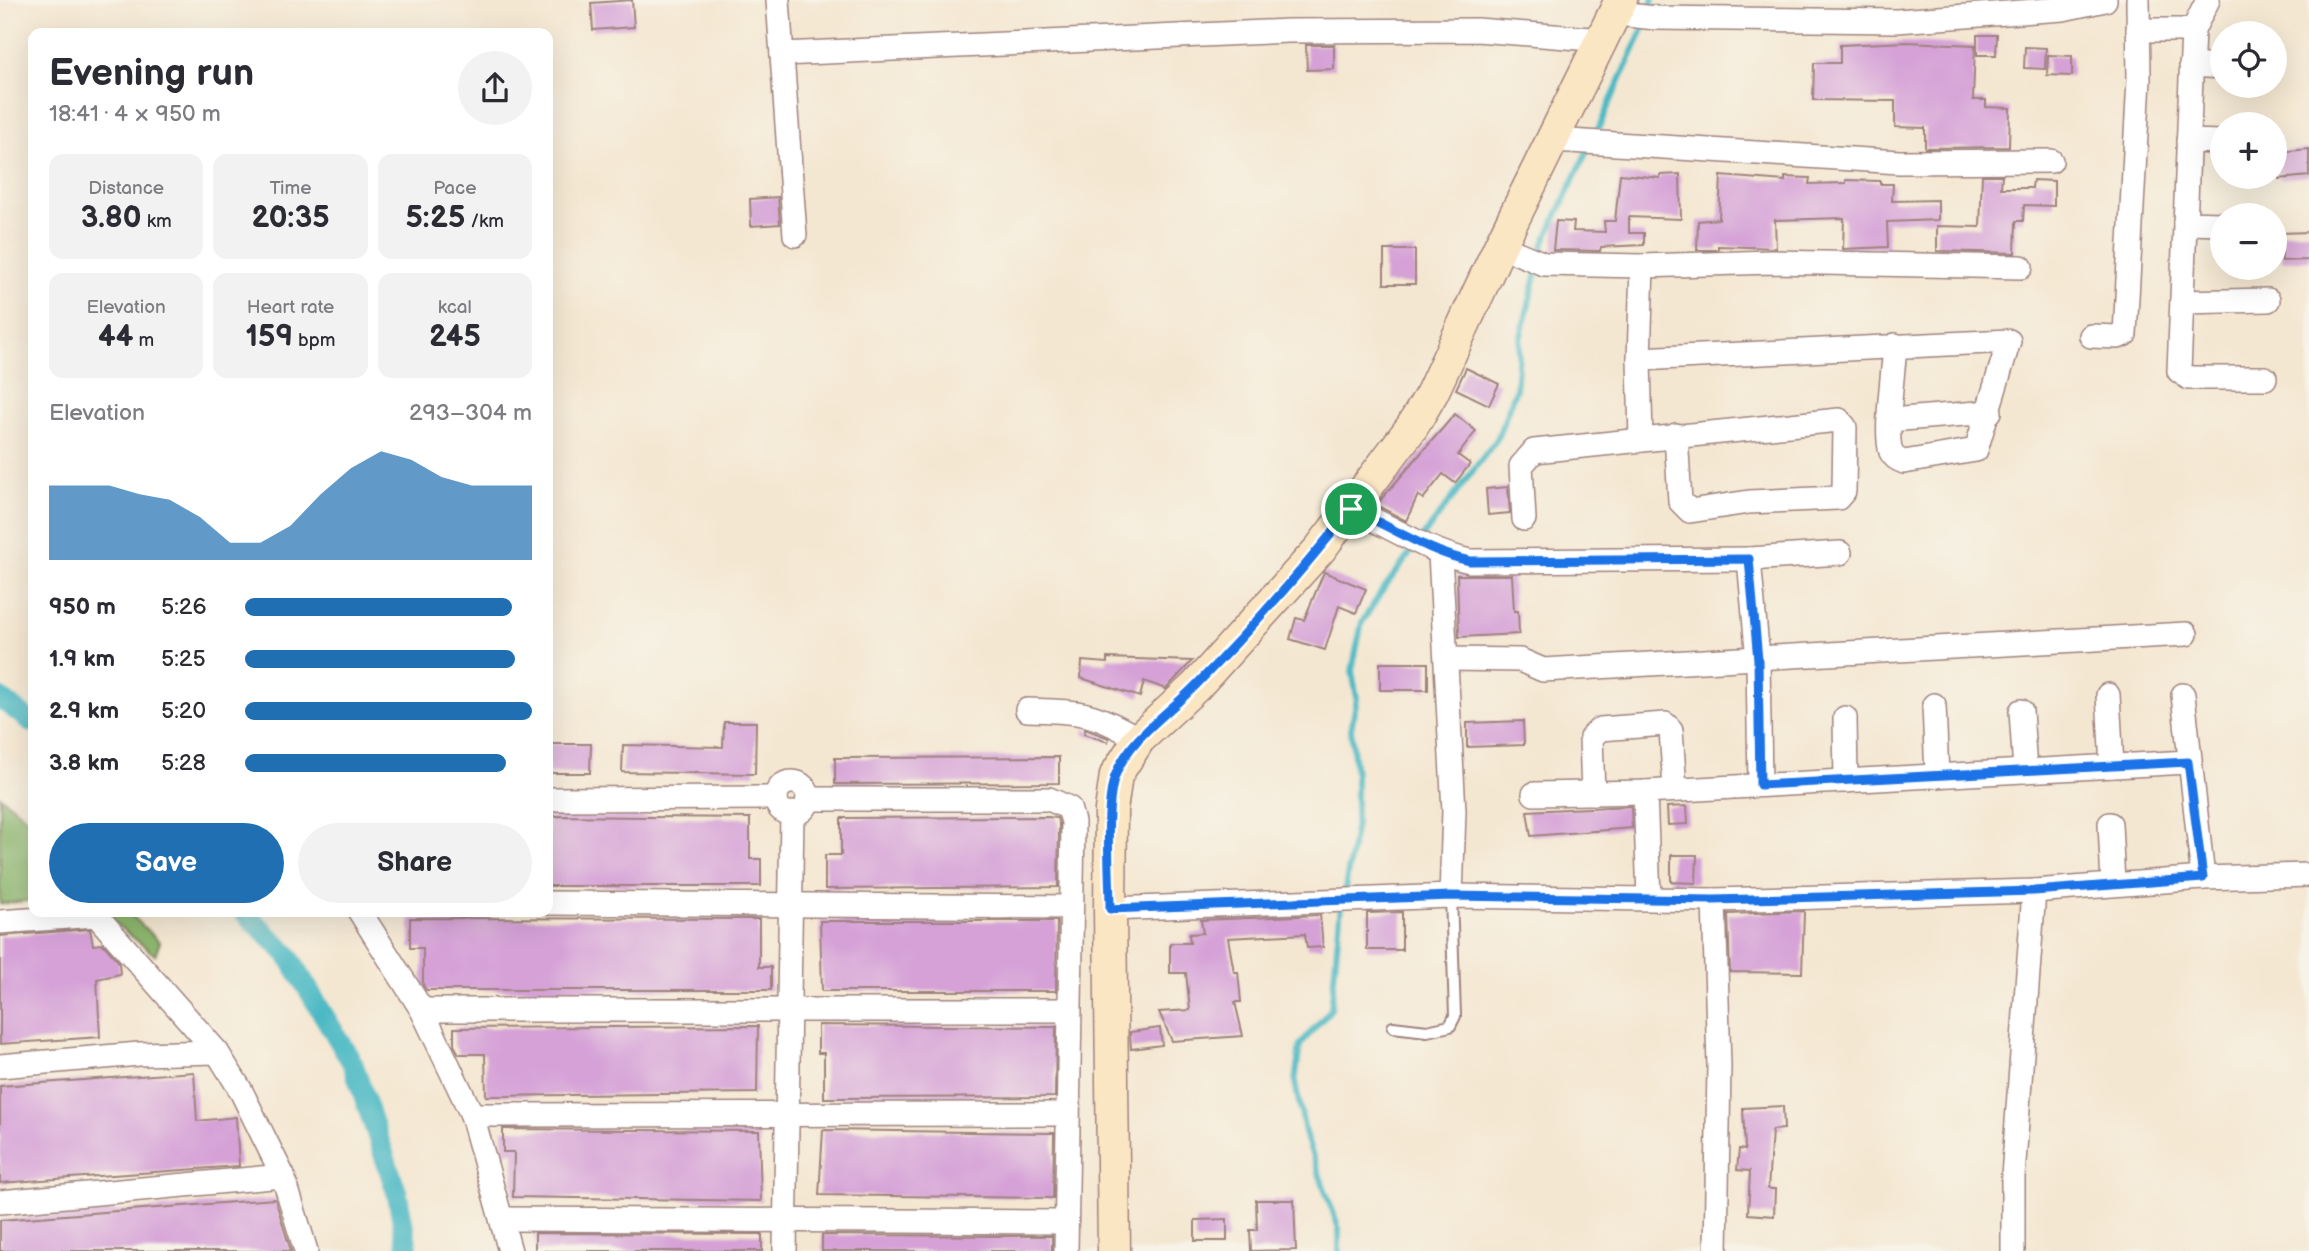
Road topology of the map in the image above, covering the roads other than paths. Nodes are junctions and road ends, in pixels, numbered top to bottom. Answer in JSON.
{"nodes":[{"id":1,"x":778,"y":0,"type":"edge"},
{"id":2,"x":2105,"y":0,"type":"edge"},
{"id":3,"x":2137,"y":0,"type":"edge"},
{"id":4,"x":2207,"y":0,"type":"edge"},
{"id":5,"x":1814,"y":9,"type":"edge"},
{"id":6,"x":1941,"y":9,"type":"edge"},
{"id":7,"x":1618,"y":17,"type":"edge"},
{"id":8,"x":2138,"y":30,"type":"junction"},
{"id":9,"x":2193,"y":30,"type":"junction"},
{"id":10,"x":782,"y":54,"type":"junction"},
{"id":11,"x":2191,"y":65,"type":"junction"},
{"id":12,"x":2210,"y":66,"type":"edge"},
{"id":13,"x":1564,"y":141,"type":"junction"},
{"id":14,"x":2188,"y":141,"type":"junction"},
{"id":15,"x":2210,"y":142,"type":"edge"},
{"id":16,"x":2051,"y":161,"type":"dead end"},
{"id":17,"x":2185,"y":223,"type":"junction"},
{"id":18,"x":2210,"y":224,"type":"edge"},
{"id":19,"x":795,"y":235,"type":"dead end"},
{"id":20,"x":1509,"y":251,"type":"junction"},
{"id":21,"x":1642,"y":266,"type":"junction"},
{"id":22,"x":2021,"y":267,"type":"dead end"},
{"id":23,"x":2268,"y":300,"type":"dead end"},
{"id":24,"x":2182,"y":302,"type":"junction"},
{"id":25,"x":2091,"y":336,"type":"dead end"},
{"id":26,"x":1895,"y":345,"type":"junction"},
{"id":27,"x":1639,"y":359,"type":"junction"},
{"id":28,"x":2265,"y":378,"type":"dead end"},
{"id":29,"x":1990,"y":412,"type":"junction"},
{"id":30,"x":1890,"y":420,"type":"junction"},
{"id":31,"x":1676,"y":435,"type":"junction"},
{"id":32,"x":1641,"y":440,"type":"junction"},
{"id":33,"x":1351,"y":509,"type":"junction"},
{"id":34,"x":1524,"y":519,"type":"dead end"},
{"id":35,"x":1432,"y":548,"type":"junction"},
{"id":36,"x":1840,"y":553,"type":"dead end"},
{"id":37,"x":1749,"y":559,"type":"junction"},
{"id":38,"x":2186,"y":634,"type":"dead end"},
{"id":39,"x":1448,"y":659,"type":"junction"},
{"id":40,"x":1758,"y":660,"type":"junction"},
{"id":41,"x":2108,"y":695,"type":"dead end"},
{"id":42,"x":2183,"y":695,"type":"dead end"},
{"id":43,"x":1934,"y":705,"type":"dead end"},
{"id":44,"x":1027,"y":710,"type":"dead end"},
{"id":45,"x":2021,"y":711,"type":"dead end"},
{"id":46,"x":1845,"y":718,"type":"dead end"},
{"id":47,"x":1139,"y":739,"type":"junction"},
{"id":48,"x":2188,"y":762,"type":"junction"},
{"id":49,"x":2112,"y":766,"type":"junction"},
{"id":50,"x":2025,"y":771,"type":"junction"},
{"id":51,"x":1937,"y":776,"type":"junction"},
{"id":52,"x":1846,"y":781,"type":"junction"},
{"id":53,"x":1760,"y":785,"type":"junction"},
{"id":54,"x":1675,"y":790,"type":"junction"},
{"id":55,"x":1645,"y":792,"type":"junction"},
{"id":56,"x":1593,"y":793,"type":"junction"},
{"id":57,"x":1534,"y":794,"type":"dead end"},
{"id":58,"x":553,"y":799,"type":"edge"},
{"id":59,"x":792,"y":803,"type":"junction"},
{"id":60,"x":2110,"y":824,"type":"dead end"},
{"id":61,"x":2309,"y":874,"type":"edge"},
{"id":62,"x":2203,"y":878,"type":"junction"},
{"id":63,"x":2113,"y":884,"type":"junction"},
{"id":64,"x":2034,"y":891,"type":"junction"},
{"id":65,"x":1451,"y":896,"type":"junction"},
{"id":66,"x":1649,"y":898,"type":"junction"},
{"id":67,"x":1714,"y":900,"type":"junction"},
{"id":68,"x":553,"y":903,"type":"edge"},
{"id":69,"x":791,"y":905,"type":"junction"},
{"id":70,"x":1070,"y":907,"type":"junction"},
{"id":71,"x":1110,"y":909,"type":"junction"},
{"id":72,"x":69,"y":917,"type":"edge"},
{"id":73,"x":98,"y":917,"type":"edge"},
{"id":74,"x":363,"y":917,"type":"edge"},
{"id":75,"x":0,"y":922,"type":"edge"},
{"id":76,"x":788,"y":1009,"type":"junction"},
{"id":77,"x":422,"y":1010,"type":"junction"},
{"id":78,"x":1069,"y":1010,"type":"junction"},
{"id":79,"x":1393,"y":1027,"type":"dead end"},
{"id":80,"x":217,"y":1052,"type":"junction"},
{"id":81,"x":0,"y":1066,"type":"edge"},
{"id":82,"x":1068,"y":1114,"type":"junction"},
{"id":83,"x":472,"y":1115,"type":"junction"},
{"id":84,"x":785,"y":1115,"type":"junction"},
{"id":85,"x":283,"y":1176,"type":"junction"},
{"id":86,"x":0,"y":1202,"type":"edge"},
{"id":87,"x":502,"y":1219,"type":"junction"},
{"id":88,"x":785,"y":1220,"type":"junction"},
{"id":89,"x":1066,"y":1222,"type":"junction"},
{"id":90,"x":306,"y":1251,"type":"edge"},
{"id":91,"x":510,"y":1251,"type":"edge"},
{"id":92,"x":785,"y":1251,"type":"edge"},
{"id":93,"x":1066,"y":1251,"type":"edge"},
{"id":94,"x":1114,"y":1251,"type":"edge"},
{"id":95,"x":1716,"y":1251,"type":"edge"},
{"id":96,"x":2013,"y":1251,"type":"edge"}],
"edges":[{"from":1,"to":10,"type":"street"},
{"from":2,"to":6,"type":"street"},
{"from":3,"to":8,"type":"street"},
{"from":4,"to":9,"type":"street"},
{"from":5,"to":6,"type":"street"},
{"from":5,"to":7,"type":"street"},
{"from":7,"to":10,"type":"street"},
{"from":7,"to":13,"type":"main road"},
{"from":8,"to":9,"type":"street"},
{"from":8,"to":25,"type":"street"},
{"from":9,"to":11,"type":"street"},
{"from":10,"to":19,"type":"street"},
{"from":11,"to":12,"type":"street"},
{"from":11,"to":14,"type":"street"},
{"from":13,"to":16,"type":"street"},
{"from":13,"to":20,"type":"main road"},
{"from":14,"to":15,"type":"street"},
{"from":14,"to":17,"type":"street"},
{"from":17,"to":18,"type":"street"},
{"from":17,"to":24,"type":"street"},
{"from":20,"to":21,"type":"street"},
{"from":20,"to":33,"type":"main road"},
{"from":21,"to":22,"type":"street"},
{"from":21,"to":27,"type":"street"},
{"from":23,"to":24,"type":"street"},
{"from":24,"to":28,"type":"street"},
{"from":26,"to":27,"type":"street"},
{"from":26,"to":29,"type":"street"},
{"from":26,"to":30,"type":"street"},
{"from":27,"to":32,"type":"street"},
{"from":29,"to":30,"type":"street"},
{"from":29,"to":30,"type":"street"},
{"from":31,"to":31,"type":"street"},
{"from":31,"to":32,"type":"street"},
{"from":32,"to":34,"type":"street"},
{"from":33,"to":35,"type":"street"},
{"from":33,"to":47,"type":"main road"},
{"from":35,"to":37,"type":"street"},
{"from":35,"to":39,"type":"street"},
{"from":36,"to":37,"type":"street"},
{"from":37,"to":40,"type":"street"},
{"from":38,"to":40,"type":"street"},
{"from":39,"to":40,"type":"street"},
{"from":39,"to":65,"type":"street"},
{"from":40,"to":53,"type":"street"},
{"from":41,"to":49,"type":"street"},
{"from":42,"to":48,"type":"street"},
{"from":43,"to":51,"type":"street"},
{"from":44,"to":47,"type":"street"},
{"from":45,"to":50,"type":"street"},
{"from":46,"to":52,"type":"street"},
{"from":47,"to":71,"type":"main road"},
{"from":48,"to":49,"type":"street"},
{"from":48,"to":62,"type":"street"},
{"from":49,"to":50,"type":"street"},
{"from":50,"to":51,"type":"street"},
{"from":51,"to":52,"type":"street"},
{"from":52,"to":53,"type":"street"},
{"from":53,"to":54,"type":"street"},
{"from":54,"to":55,"type":"street"},
{"from":54,"to":56,"type":"street"},
{"from":55,"to":56,"type":"street"},
{"from":55,"to":66,"type":"street"},
{"from":56,"to":57,"type":"street"},
{"from":58,"to":59,"type":"street"},
{"from":59,"to":69,"type":"street"},
{"from":59,"to":70,"type":"street"},
{"from":60,"to":63,"type":"street"},
{"from":61,"to":62,"type":"street"},
{"from":62,"to":63,"type":"street"},
{"from":63,"to":64,"type":"street"},
{"from":64,"to":67,"type":"street"},
{"from":64,"to":96,"type":"street"},
{"from":65,"to":66,"type":"street"},
{"from":65,"to":71,"type":"street"},
{"from":65,"to":79,"type":"lane"},
{"from":66,"to":67,"type":"street"},
{"from":67,"to":95,"type":"street"},
{"from":68,"to":69,"type":"street"},
{"from":69,"to":70,"type":"street"},
{"from":69,"to":76,"type":"street"},
{"from":70,"to":78,"type":"street"},
{"from":71,"to":94,"type":"main road"},
{"from":72,"to":75,"type":"street"},
{"from":73,"to":80,"type":"street"},
{"from":74,"to":77,"type":"street"},
{"from":76,"to":77,"type":"street"},
{"from":76,"to":78,"type":"street"},
{"from":76,"to":84,"type":"street"},
{"from":77,"to":83,"type":"street"},
{"from":78,"to":82,"type":"street"},
{"from":80,"to":81,"type":"street"},
{"from":80,"to":85,"type":"street"},
{"from":82,"to":84,"type":"street"},
{"from":82,"to":89,"type":"street"},
{"from":83,"to":84,"type":"street"},
{"from":83,"to":87,"type":"street"},
{"from":84,"to":88,"type":"street"},
{"from":85,"to":86,"type":"street"},
{"from":85,"to":90,"type":"street"},
{"from":87,"to":88,"type":"street"},
{"from":87,"to":91,"type":"street"},
{"from":88,"to":89,"type":"street"},
{"from":88,"to":92,"type":"street"},
{"from":89,"to":93,"type":"street"}]}
